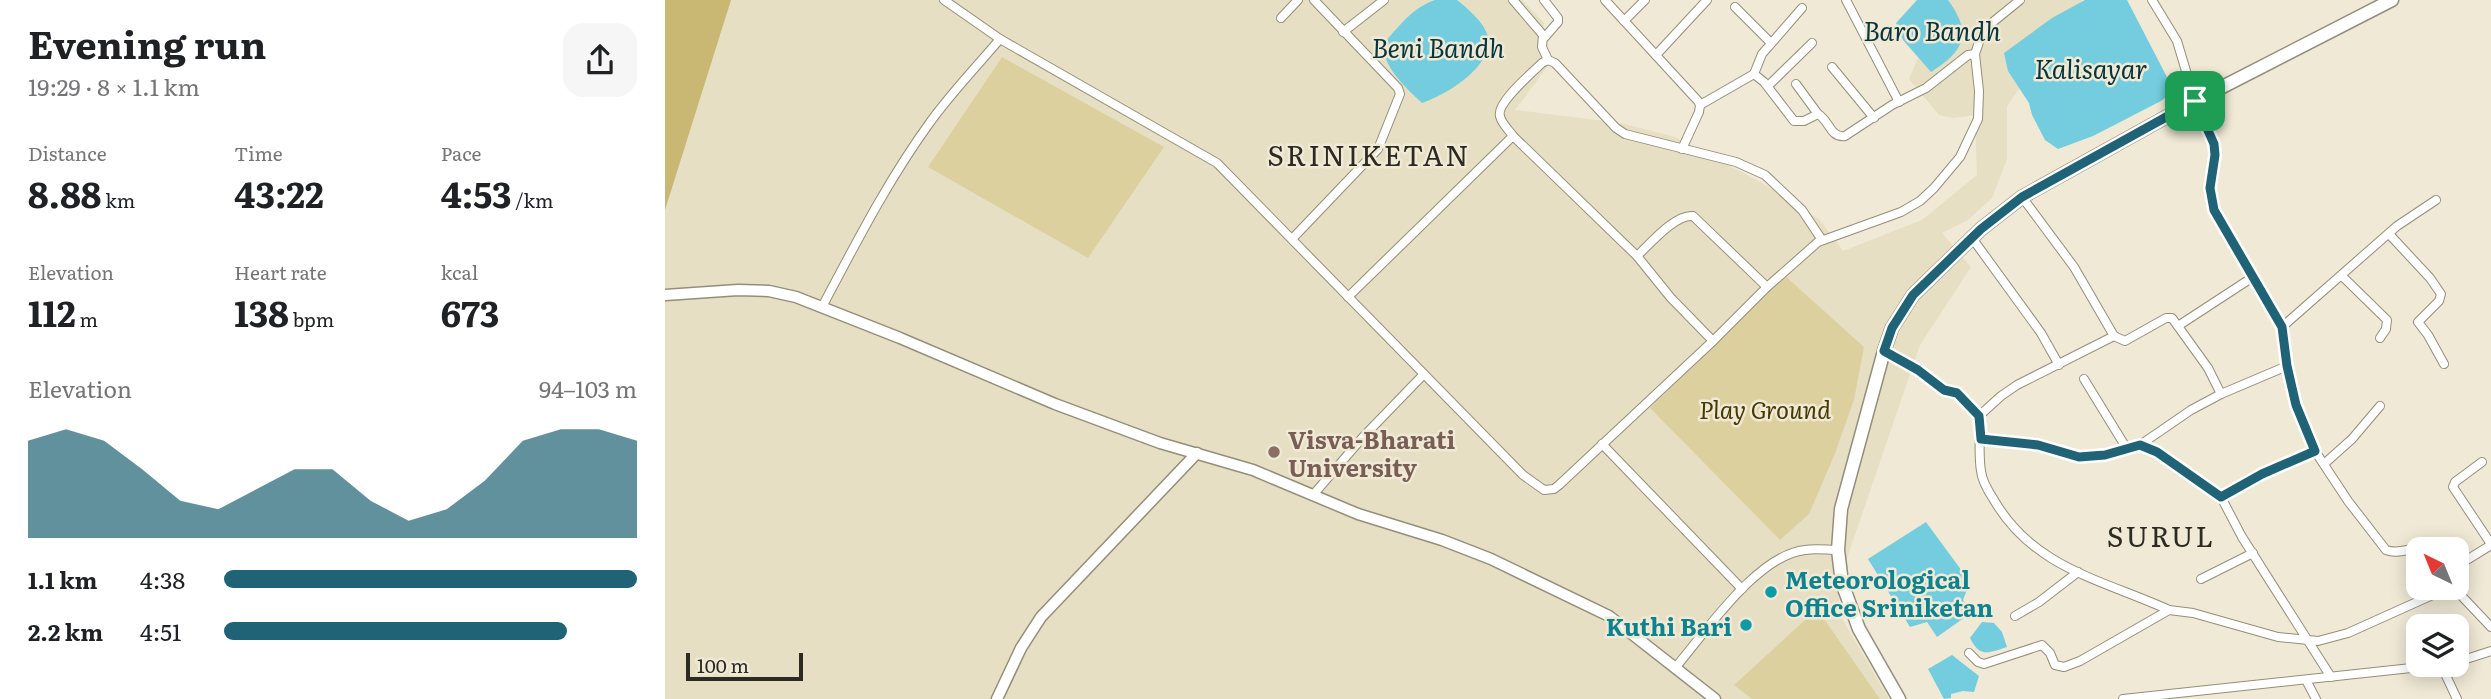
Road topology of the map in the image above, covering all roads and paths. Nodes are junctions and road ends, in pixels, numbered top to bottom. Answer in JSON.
{"nodes":[{"id":1,"x":944,"y":0,"type":"edge"},
{"id":2,"x":1298,"y":0,"type":"edge"},
{"id":3,"x":1314,"y":0,"type":"edge"},
{"id":4,"x":1513,"y":0,"type":"edge"},
{"id":5,"x":1544,"y":0,"type":"edge"},
{"id":6,"x":1605,"y":0,"type":"edge"},
{"id":7,"x":1645,"y":0,"type":"edge"},
{"id":8,"x":1707,"y":0,"type":"edge"},
{"id":9,"x":1846,"y":0,"type":"edge"},
{"id":10,"x":2020,"y":0,"type":"edge"},
{"id":11,"x":2153,"y":0,"type":"edge"},
{"id":12,"x":2392,"y":0,"type":"edge"},
{"id":13,"x":1379,"y":1,"type":"edge"},
{"id":14,"x":1735,"y":7,"type":"dead end"},
{"id":15,"x":1801,"y":8,"type":"dead end"},
{"id":16,"x":1281,"y":18,"type":"dead end"},
{"id":17,"x":1624,"y":21,"type":"junction"},
{"id":18,"x":1343,"y":32,"type":"junction"},
{"id":19,"x":1545,"y":37,"type":"junction"},
{"id":20,"x":1000,"y":39,"type":"junction"},
{"id":21,"x":1771,"y":43,"type":"junction"},
{"id":22,"x":1812,"y":43,"type":"dead end"},
{"id":23,"x":1975,"y":54,"type":"junction"},
{"id":24,"x":1656,"y":55,"type":"junction"},
{"id":25,"x":1548,"y":60,"type":"junction"},
{"id":26,"x":1832,"y":67,"type":"dead end"},
{"id":27,"x":1754,"y":74,"type":"junction"},
{"id":28,"x":1796,"y":84,"type":"dead end"},
{"id":29,"x":1768,"y":86,"type":"junction"},
{"id":30,"x":2195,"y":101,"type":"junction"},
{"id":31,"x":1899,"y":102,"type":"junction"},
{"id":32,"x":1700,"y":105,"type":"junction"},
{"id":33,"x":1818,"y":114,"type":"junction"},
{"id":34,"x":1874,"y":118,"type":"junction"},
{"id":35,"x":1513,"y":136,"type":"junction"},
{"id":36,"x":1682,"y":149,"type":"junction"},
{"id":37,"x":2022,"y":197,"type":"junction"},
{"id":38,"x":2436,"y":200,"type":"dead end"},
{"id":39,"x":2389,"y":234,"type":"junction"},
{"id":40,"x":1292,"y":239,"type":"junction"},
{"id":41,"x":1972,"y":239,"type":"junction"},
{"id":42,"x":1822,"y":240,"type":"junction"},
{"id":43,"x":1637,"y":256,"type":"junction"},
{"id":44,"x":2342,"y":275,"type":"junction"},
{"id":45,"x":2253,"y":277,"type":"junction"},
{"id":46,"x":1767,"y":287,"type":"junction"},
{"id":47,"x":665,"y":295,"type":"edge"},
{"id":48,"x":1348,"y":297,"type":"junction"},
{"id":49,"x":822,"y":307,"type":"junction"},
{"id":50,"x":2178,"y":326,"type":"junction"},
{"id":51,"x":2282,"y":327,"type":"junction"},
{"id":52,"x":2114,"y":336,"type":"junction"},
{"id":53,"x":2380,"y":338,"type":"dead end"},
{"id":54,"x":1713,"y":341,"type":"junction"},
{"id":55,"x":1884,"y":351,"type":"junction"},
{"id":56,"x":2444,"y":364,"type":"dead end"},
{"id":57,"x":2059,"y":365,"type":"junction"},
{"id":58,"x":2287,"y":366,"type":"junction"},
{"id":59,"x":1425,"y":374,"type":"junction"},
{"id":60,"x":2084,"y":379,"type":"dead end"},
{"id":61,"x":2221,"y":394,"type":"junction"},
{"id":62,"x":2380,"y":406,"type":"dead end"},
{"id":63,"x":1979,"y":416,"type":"junction"},
{"id":64,"x":1981,"y":439,"type":"junction"},
{"id":65,"x":1602,"y":444,"type":"junction"},
{"id":66,"x":2140,"y":445,"type":"junction"},
{"id":67,"x":2127,"y":449,"type":"junction"},
{"id":68,"x":2315,"y":451,"type":"junction"},
{"id":69,"x":1197,"y":453,"type":"junction"},
{"id":70,"x":2482,"y":462,"type":"dead end"},
{"id":71,"x":2324,"y":464,"type":"junction"},
{"id":72,"x":1313,"y":495,"type":"junction"},
{"id":73,"x":2221,"y":497,"type":"junction"},
{"id":74,"x":2491,"y":544,"type":"edge"},
{"id":75,"x":1838,"y":550,"type":"junction"},
{"id":76,"x":2406,"y":550,"type":"edge"},
{"id":77,"x":2253,"y":554,"type":"junction"},
{"id":78,"x":2469,"y":558,"type":"edge"},
{"id":79,"x":2078,"y":572,"type":"junction"},
{"id":80,"x":2201,"y":579,"type":"dead end"},
{"id":81,"x":1742,"y":589,"type":"junction"},
{"id":82,"x":2421,"y":600,"type":"edge"},
{"id":83,"x":2465,"y":600,"type":"edge"},
{"id":84,"x":2169,"y":610,"type":"junction"},
{"id":85,"x":2015,"y":616,"type":"dead end"},
{"id":86,"x":2491,"y":627,"type":"edge"},
{"id":87,"x":2309,"y":640,"type":"junction"},
{"id":88,"x":2491,"y":652,"type":"edge"},
{"id":89,"x":1969,"y":653,"type":"dead end"},
{"id":90,"x":2469,"y":658,"type":"edge"},
{"id":91,"x":1675,"y":668,"type":"junction"},
{"id":92,"x":2406,"y":669,"type":"edge"},
{"id":93,"x":2331,"y":677,"type":"junction"},
{"id":94,"x":2446,"y":677,"type":"edge"},
{"id":95,"x":2306,"y":680,"type":"junction"},
{"id":96,"x":997,"y":699,"type":"edge"},
{"id":97,"x":1715,"y":699,"type":"edge"},
{"id":98,"x":1899,"y":699,"type":"edge"},
{"id":99,"x":2123,"y":699,"type":"edge"},
{"id":100,"x":2316,"y":699,"type":"edge"},
{"id":101,"x":2457,"y":699,"type":"edge"}],
"edges":[{"from":1,"to":20,"type":"street"},
{"from":2,"to":16,"type":"street"},
{"from":3,"to":18,"type":"street"},
{"from":4,"to":19,"type":"street"},
{"from":5,"to":19,"type":"street"},
{"from":6,"to":17,"type":"street"},
{"from":7,"to":17,"type":"street"},
{"from":8,"to":24,"type":"street"},
{"from":9,"to":31,"type":"street"},
{"from":10,"to":23,"type":"street"},
{"from":11,"to":30,"type":"street"},
{"from":12,"to":30,"type":"main road"},
{"from":13,"to":18,"type":"street"},
{"from":14,"to":21,"type":"street"},
{"from":15,"to":21,"type":"street"},
{"from":17,"to":24,"type":"street"},
{"from":18,"to":40,"type":"street"},
{"from":19,"to":25,"type":"street"},
{"from":20,"to":40,"type":"street"},
{"from":20,"to":49,"type":"street"},
{"from":21,"to":27,"type":"street"},
{"from":22,"to":29,"type":"street"},
{"from":23,"to":31,"type":"street"},
{"from":23,"to":42,"type":"street"},
{"from":24,"to":32,"type":"street"},
{"from":25,"to":35,"type":"street"},
{"from":25,"to":36,"type":"street"},
{"from":26,"to":34,"type":"street"},
{"from":27,"to":29,"type":"street"},
{"from":27,"to":32,"type":"street"},
{"from":28,"to":33,"type":"street"},
{"from":29,"to":33,"type":"street"},
{"from":30,"to":37,"type":"main road"},
{"from":30,"to":45,"type":"street"},
{"from":31,"to":34,"type":"street"},
{"from":32,"to":36,"type":"street"},
{"from":33,"to":34,"type":"street"},
{"from":35,"to":43,"type":"street"},
{"from":35,"to":48,"type":"street"},
{"from":36,"to":42,"type":"street"},
{"from":37,"to":41,"type":"main road"},
{"from":37,"to":52,"type":"street"},
{"from":38,"to":39,"type":"street"},
{"from":39,"to":44,"type":"street"},
{"from":39,"to":56,"type":"street"},
{"from":40,"to":48,"type":"street"},
{"from":41,"to":55,"type":"main road"},
{"from":41,"to":57,"type":"street"},
{"from":42,"to":46,"type":"street"},
{"from":43,"to":46,"type":"street"},
{"from":43,"to":54,"type":"street"},
{"from":44,"to":51,"type":"street"},
{"from":44,"to":53,"type":"street"},
{"from":45,"to":50,"type":"street"},
{"from":45,"to":51,"type":"street"},
{"from":46,"to":54,"type":"street"},
{"from":47,"to":49,"type":"main road"},
{"from":48,"to":59,"type":"street"},
{"from":49,"to":69,"type":"main road"},
{"from":50,"to":52,"type":"street"},
{"from":50,"to":61,"type":"street"},
{"from":51,"to":58,"type":"street"},
{"from":52,"to":57,"type":"street"},
{"from":54,"to":65,"type":"street"},
{"from":55,"to":63,"type":"street"},
{"from":55,"to":75,"type":"main road"},
{"from":57,"to":63,"type":"street"},
{"from":58,"to":61,"type":"street"},
{"from":58,"to":68,"type":"street"},
{"from":59,"to":65,"type":"street"},
{"from":59,"to":72,"type":"street"},
{"from":60,"to":67,"type":"street"},
{"from":61,"to":66,"type":"street"},
{"from":62,"to":71,"type":"street"},
{"from":63,"to":64,"type":"street"},
{"from":64,"to":67,"type":"street"},
{"from":64,"to":79,"type":"street"},
{"from":65,"to":81,"type":"street"},
{"from":66,"to":67,"type":"street"},
{"from":66,"to":73,"type":"street"},
{"from":68,"to":71,"type":"street"},
{"from":68,"to":73,"type":"street"},
{"from":69,"to":72,"type":"main road"},
{"from":69,"to":96,"type":"main road"},
{"from":70,"to":74,"type":"street"},
{"from":71,"to":76,"type":"street"},
{"from":72,"to":91,"type":"main road"},
{"from":73,"to":77,"type":"street"},
{"from":74,"to":78,"type":"street"},
{"from":75,"to":81,"type":"street"},
{"from":75,"to":98,"type":"main road"},
{"from":77,"to":80,"type":"street"},
{"from":77,"to":87,"type":"street"},
{"from":79,"to":84,"type":"street"},
{"from":79,"to":85,"type":"street"},
{"from":81,"to":91,"type":"street"},
{"from":82,"to":87,"type":"street"},
{"from":83,"to":86,"type":"street"},
{"from":84,"to":87,"type":"street"},
{"from":84,"to":89,"type":"street"},
{"from":87,"to":93,"type":"street"},
{"from":88,"to":90,"type":"street"},
{"from":91,"to":97,"type":"main road"},
{"from":92,"to":93,"type":"street"},
{"from":93,"to":95,"type":"street"},
{"from":94,"to":101,"type":"street"},
{"from":95,"to":99,"type":"street"},
{"from":95,"to":100,"type":"street"}]}
